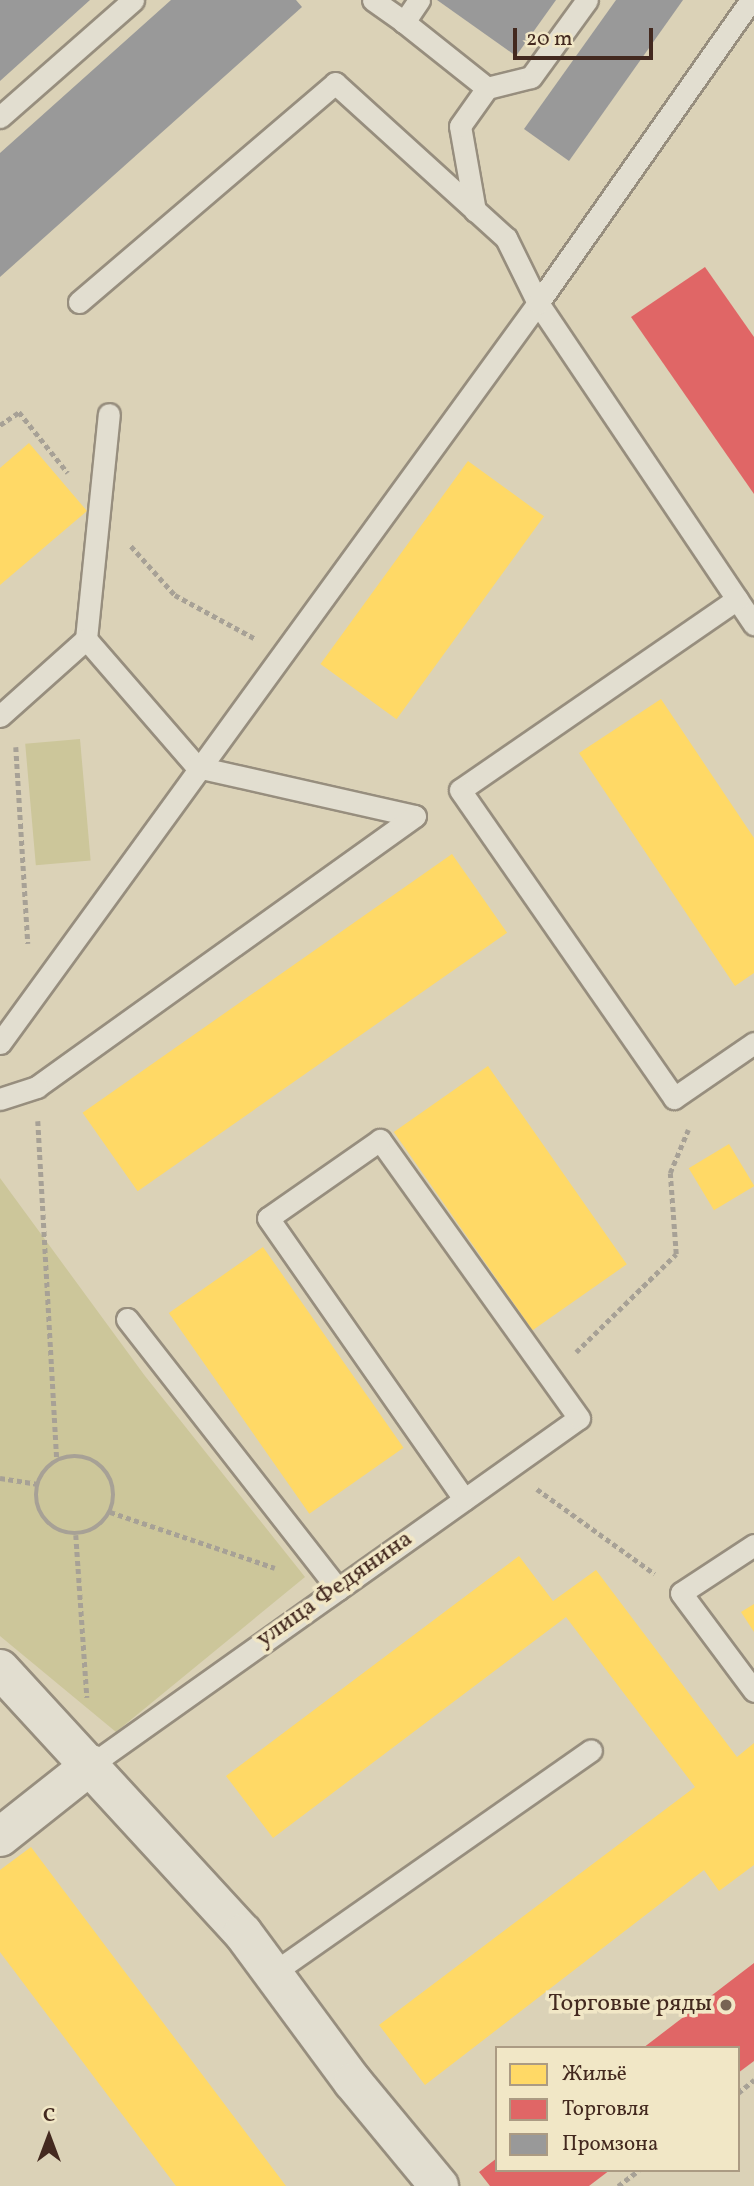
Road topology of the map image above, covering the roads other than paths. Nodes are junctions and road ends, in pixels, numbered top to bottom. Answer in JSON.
{"nodes":[{"id":1,"x":133,"y":0,"type":"edge"},
{"id":2,"x":373,"y":0,"type":"edge"},
{"id":3,"x":419,"y":0,"type":"edge"},
{"id":4,"x":587,"y":0,"type":"edge"},
{"id":5,"x":751,"y":0,"type":"edge"},
{"id":6,"x":404,"y":22,"type":"junction"},
{"id":7,"x":487,"y":88,"type":"junction"},
{"id":8,"x":0,"y":117,"type":"edge"},
{"id":9,"x":475,"y":211,"type":"junction"},
{"id":10,"x":79,"y":302,"type":"dead end"},
{"id":11,"x":538,"y":303,"type":"junction"},
{"id":12,"x":109,"y":414,"type":"dead end"},
{"id":13,"x":737,"y":599,"type":"junction"},
{"id":14,"x":754,"y":624,"type":"edge"},
{"id":15,"x":86,"y":639,"type":"junction"},
{"id":16,"x":0,"y":716,"type":"edge"},
{"id":17,"x":197,"y":767,"type":"junction"},
{"id":18,"x":0,"y":1043,"type":"edge"},
{"id":19,"x":754,"y":1043,"type":"edge"},
{"id":20,"x":0,"y":1100,"type":"edge"},
{"id":21,"x":127,"y":1319,"type":"dead end"},
{"id":22,"x":464,"y":1499,"type":"junction"},
{"id":23,"x":754,"y":1545,"type":"edge"},
{"id":24,"x":338,"y":1589,"type":"junction"},
{"id":25,"x":0,"y":1669,"type":"edge"},
{"id":26,"x":754,"y":1691,"type":"edge"},
{"id":27,"x":591,"y":1750,"type":"dead end"},
{"id":28,"x":92,"y":1763,"type":"junction"},
{"id":29,"x":0,"y":1838,"type":"edge"},
{"id":30,"x":273,"y":1973,"type":"junction"},
{"id":31,"x":439,"y":2186,"type":"edge"}],
"edges":[{"from":1,"to":8,"type":"lane"},
{"from":2,"to":6,"type":"lane"},
{"from":3,"to":6,"type":"lane"},
{"from":4,"to":7,"type":"lane"},
{"from":5,"to":11,"type":"lane"},
{"from":6,"to":7,"type":"lane"},
{"from":7,"to":9,"type":"lane"},
{"from":9,"to":10,"type":"lane"},
{"from":9,"to":11,"type":"lane"},
{"from":11,"to":13,"type":"lane"},
{"from":11,"to":17,"type":"lane"},
{"from":12,"to":15,"type":"lane"},
{"from":13,"to":14,"type":"lane"},
{"from":13,"to":19,"type":"lane"},
{"from":15,"to":16,"type":"lane"},
{"from":15,"to":17,"type":"lane"},
{"from":17,"to":18,"type":"lane"},
{"from":17,"to":20,"type":"lane"},
{"from":21,"to":24,"type":"lane"},
{"from":22,"to":22,"type":"lane","name":"улица Федянина"},
{"from":22,"to":24,"type":"lane","name":"улица Федянина"},
{"from":23,"to":26,"type":"lane"},
{"from":24,"to":28,"type":"lane","name":"улица Федянина"},
{"from":25,"to":28,"type":"street"},
{"from":27,"to":30,"type":"lane"},
{"from":28,"to":29,"type":"street","name":"улица Федянина"},
{"from":28,"to":30,"type":"street"},
{"from":30,"to":31,"type":"street"}]}
